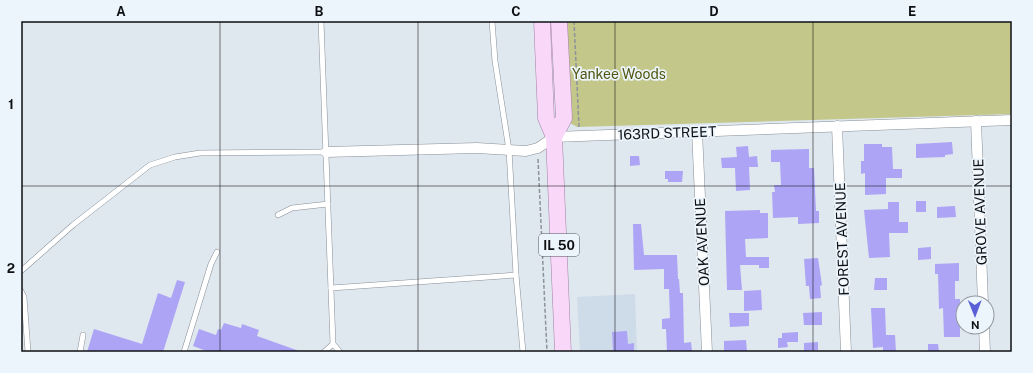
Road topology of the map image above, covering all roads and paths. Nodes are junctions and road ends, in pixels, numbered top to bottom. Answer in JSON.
{"nodes":[{"id":1,"x":321,"y":21,"type":"edge"},
{"id":2,"x":492,"y":21,"type":"edge"},
{"id":3,"x":542,"y":21,"type":"edge"},
{"id":4,"x":559,"y":21,"type":"edge"},
{"id":5,"x":574,"y":21,"type":"edge"},
{"id":6,"x":1012,"y":120,"type":"edge"},
{"id":7,"x":976,"y":121,"type":"junction"},
{"id":8,"x":837,"y":126,"type":"junction"},
{"id":9,"x":697,"y":131,"type":"junction"},
{"id":10,"x":579,"y":136,"type":"junction"},
{"id":11,"x":554,"y":137,"type":"junction"},
{"id":12,"x":538,"y":148,"type":"junction"},
{"id":13,"x":509,"y":150,"type":"junction"},
{"id":14,"x":326,"y":152,"type":"junction"},
{"id":15,"x":328,"y":204,"type":"junction"},
{"id":16,"x":278,"y":215,"type":"dead end"},
{"id":17,"x":217,"y":252,"type":"dead end"},
{"id":18,"x":21,"y":271,"type":"edge"},
{"id":19,"x":516,"y":275,"type":"junction"},
{"id":20,"x":331,"y":288,"type":"junction"},
{"id":21,"x":21,"y":291,"type":"edge"},
{"id":22,"x":983,"y":295,"type":"edge"},
{"id":23,"x":82,"y":335,"type":"dead end"},
{"id":24,"x":984,"y":335,"type":"edge"},
{"id":25,"x":333,"y":344,"type":"junction"},
{"id":26,"x":28,"y":352,"type":"edge"},
{"id":27,"x":80,"y":352,"type":"edge"},
{"id":28,"x":184,"y":352,"type":"edge"},
{"id":29,"x":324,"y":352,"type":"edge"},
{"id":30,"x":340,"y":352,"type":"edge"},
{"id":31,"x":523,"y":352,"type":"edge"},
{"id":32,"x":547,"y":352,"type":"edge"},
{"id":33,"x":563,"y":352,"type":"edge"},
{"id":34,"x":707,"y":352,"type":"edge"},
{"id":35,"x":846,"y":352,"type":"edge"},
{"id":36,"x":985,"y":352,"type":"edge"}],
"edges":[{"from":1,"to":14,"type":"lane"},
{"from":2,"to":13,"type":"lane"},
{"from":3,"to":11,"type":"main road","number":"IL 50"},
{"from":4,"to":11,"type":"main road"},
{"from":5,"to":10,"type":"path"},
{"from":6,"to":7,"type":"street","name":"163RD STREET"},
{"from":7,"to":8,"type":"street","name":"163RD STREET"},
{"from":7,"to":22,"type":"street","name":"GROVE AVENUE"},
{"from":8,"to":9,"type":"street","name":"163RD STREET"},
{"from":8,"to":35,"type":"street","name":"FOREST AVENUE"},
{"from":9,"to":10,"type":"street","name":"163RD STREET"},
{"from":9,"to":34,"type":"street","name":"OAK AVENUE"},
{"from":10,"to":11,"type":"street","name":"163RD STREET"},
{"from":11,"to":12,"type":"street"},
{"from":11,"to":33,"type":"main road","number":"IL 50"},
{"from":12,"to":13,"type":"street"},
{"from":12,"to":32,"type":"path"},
{"from":13,"to":14,"type":"street"},
{"from":13,"to":19,"type":"lane"},
{"from":14,"to":15,"type":"lane"},
{"from":14,"to":18,"type":"lane"},
{"from":15,"to":16,"type":"lane"},
{"from":15,"to":20,"type":"lane"},
{"from":17,"to":28,"type":"lane"},
{"from":19,"to":20,"type":"lane"},
{"from":19,"to":31,"type":"lane"},
{"from":20,"to":25,"type":"lane"},
{"from":21,"to":26,"type":"lane"},
{"from":23,"to":27,"type":"lane"},
{"from":24,"to":36,"type":"street"},
{"from":25,"to":29,"type":"lane"},
{"from":25,"to":30,"type":"lane"}]}
